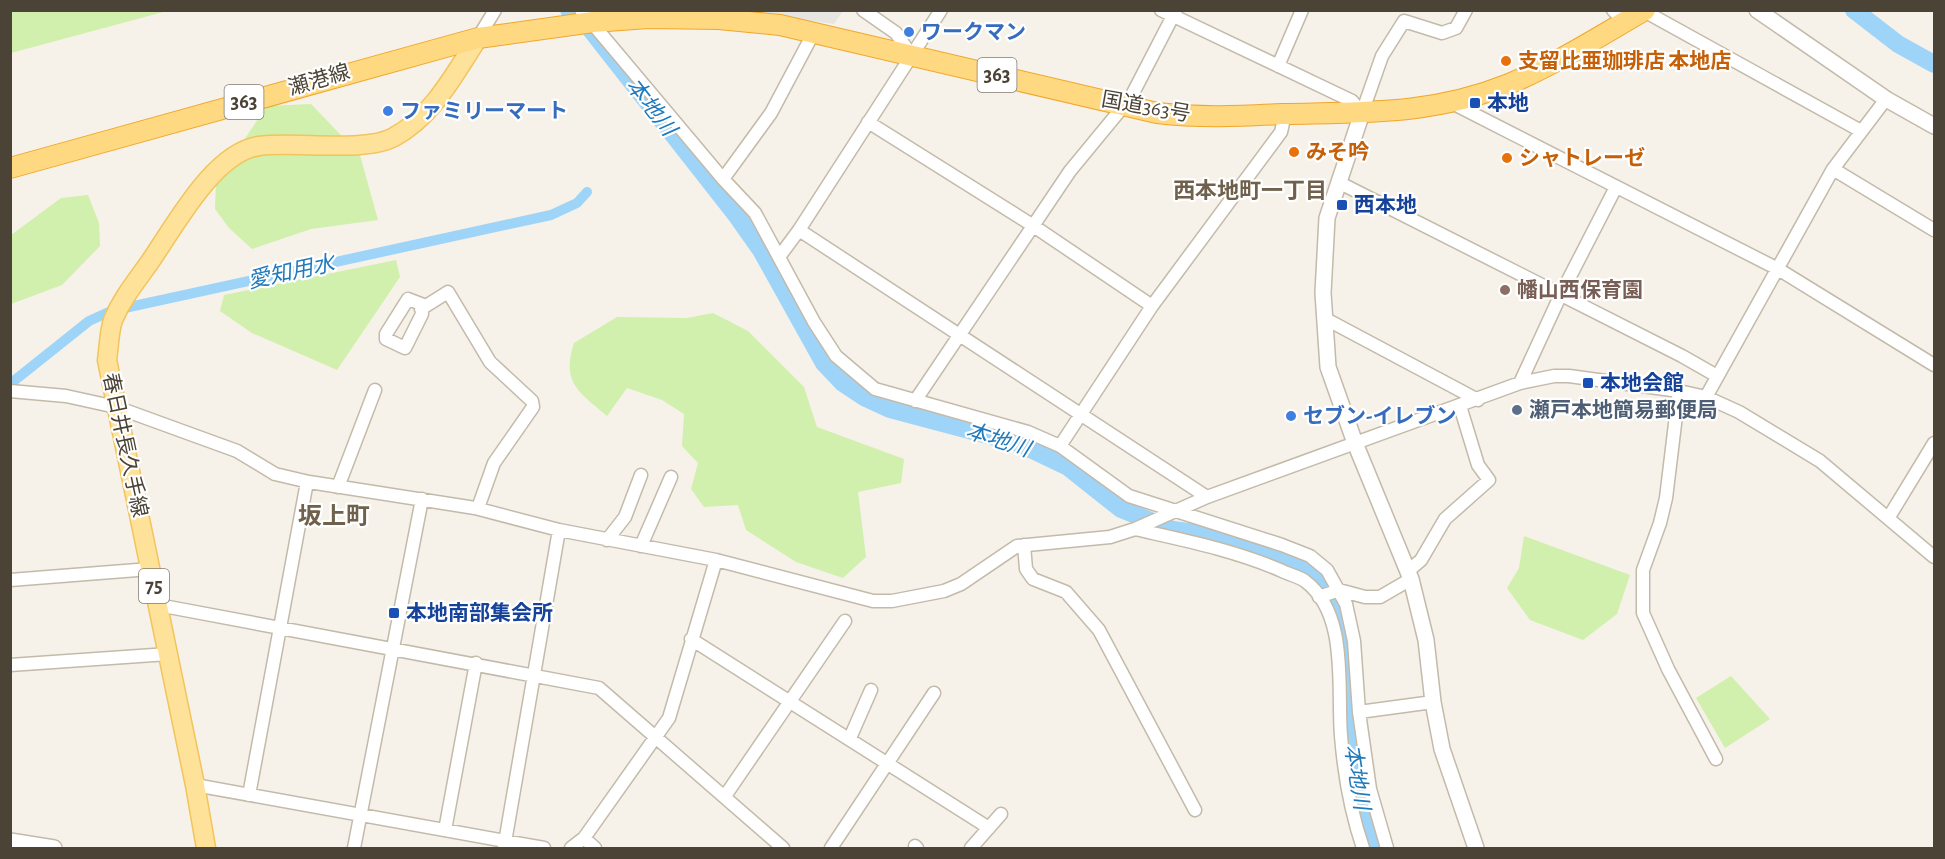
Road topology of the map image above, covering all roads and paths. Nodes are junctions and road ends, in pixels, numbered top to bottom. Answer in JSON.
{"nodes":[{"id":1,"x":495,"y":10,"type":"edge"},
{"id":2,"x":863,"y":10,"type":"edge"},
{"id":3,"x":940,"y":10,"type":"edge"},
{"id":4,"x":1302,"y":10,"type":"edge"},
{"id":5,"x":1466,"y":10,"type":"edge"},
{"id":6,"x":1757,"y":10,"type":"edge"},
{"id":7,"x":1645,"y":11,"type":"edge"},
{"id":8,"x":1170,"y":13,"type":"edge"},
{"id":9,"x":634,"y":15,"type":"edge"},
{"id":10,"x":722,"y":15,"type":"edge"},
{"id":11,"x":1619,"y":16,"type":"edge"},
{"id":12,"x":584,"y":20,"type":"edge"},
{"id":13,"x":814,"y":32,"type":"junction"},
{"id":14,"x":478,"y":38,"type":"junction"},
{"id":15,"x":911,"y":55,"type":"junction"},
{"id":16,"x":1278,"y":66,"type":"junction"},
{"id":17,"x":1886,"y":99,"type":"junction"},
{"id":18,"x":1452,"y":103,"type":"junction"},
{"id":19,"x":1125,"y":106,"type":"junction"},
{"id":20,"x":1362,"y":113,"type":"junction"},
{"id":21,"x":1285,"y":114,"type":"junction"},
{"id":22,"x":868,"y":122,"type":"junction"},
{"id":23,"x":1935,"y":126,"type":"edge"},
{"id":24,"x":1861,"y":131,"type":"junction"},
{"id":25,"x":10,"y":168,"type":"edge"},
{"id":26,"x":1833,"y":169,"type":"junction"},
{"id":27,"x":723,"y":179,"type":"junction"},
{"id":28,"x":1338,"y":182,"type":"junction"},
{"id":29,"x":1616,"y":187,"type":"junction"},
{"id":30,"x":1032,"y":225,"type":"junction"},
{"id":31,"x":800,"y":230,"type":"junction"},
{"id":32,"x":1935,"y":230,"type":"edge"},
{"id":33,"x":779,"y":257,"type":"junction"},
{"id":34,"x":1778,"y":269,"type":"junction"},
{"id":35,"x":1561,"y":294,"type":"junction"},
{"id":36,"x":1152,"y":306,"type":"junction"},
{"id":37,"x":421,"y":309,"type":"dead end"},
{"id":38,"x":1324,"y":318,"type":"junction"},
{"id":39,"x":958,"y":336,"type":"junction"},
{"id":40,"x":1935,"y":365,"type":"edge"},
{"id":41,"x":1717,"y":376,"type":"junction"},
{"id":42,"x":1520,"y":383,"type":"junction"},
{"id":43,"x":375,"y":390,"type":"dead end"},
{"id":44,"x":10,"y":391,"type":"edge"},
{"id":45,"x":1679,"y":391,"type":"junction"},
{"id":46,"x":1706,"y":397,"type":"junction"},
{"id":47,"x":1478,"y":400,"type":"junction"},
{"id":48,"x":915,"y":401,"type":"junction"},
{"id":49,"x":1460,"y":406,"type":"junction"},
{"id":50,"x":116,"y":407,"type":"junction"},
{"id":51,"x":1081,"y":417,"type":"junction"},
{"id":52,"x":1935,"y":443,"type":"edge"},
{"id":53,"x":1355,"y":444,"type":"junction"},
{"id":54,"x":1060,"y":446,"type":"junction"},
{"id":55,"x":642,"y":475,"type":"dead end"},
{"id":56,"x":670,"y":477,"type":"dead end"},
{"id":57,"x":307,"y":482,"type":"junction"},
{"id":58,"x":338,"y":487,"type":"junction"},
{"id":59,"x":1207,"y":497,"type":"junction"},
{"id":60,"x":422,"y":500,"type":"junction"},
{"id":61,"x":478,"y":508,"type":"junction"},
{"id":62,"x":1177,"y":511,"type":"junction"},
{"id":63,"x":1889,"y":517,"type":"junction"},
{"id":64,"x":1135,"y":529,"type":"junction"},
{"id":65,"x":559,"y":530,"type":"junction"},
{"id":66,"x":607,"y":540,"type":"junction"},
{"id":67,"x":1024,"y":545,"type":"junction"},
{"id":68,"x":641,"y":546,"type":"junction"},
{"id":69,"x":1935,"y":556,"type":"edge"},
{"id":70,"x":716,"y":560,"type":"junction"},
{"id":71,"x":150,"y":569,"type":"junction"},
{"id":72,"x":1409,"y":575,"type":"junction"},
{"id":73,"x":10,"y":580,"type":"edge"},
{"id":74,"x":1339,"y":590,"type":"junction"},
{"id":75,"x":1319,"y":597,"type":"junction"},
{"id":76,"x":158,"y":605,"type":"junction"},
{"id":77,"x":844,"y":621,"type":"dead end"},
{"id":78,"x":279,"y":627,"type":"junction"},
{"id":79,"x":691,"y":639,"type":"junction"},
{"id":80,"x":392,"y":649,"type":"junction"},
{"id":81,"x":168,"y":654,"type":"junction"},
{"id":82,"x":476,"y":663,"type":"junction"},
{"id":83,"x":10,"y":666,"type":"edge"},
{"id":84,"x":533,"y":674,"type":"junction"},
{"id":85,"x":871,"y":690,"type":"dead end"},
{"id":86,"x":934,"y":693,"type":"dead end"},
{"id":87,"x":792,"y":701,"type":"junction"},
{"id":88,"x":1433,"y":702,"type":"junction"},
{"id":89,"x":1359,"y":712,"type":"junction"},
{"id":90,"x":657,"y":737,"type":"junction"},
{"id":91,"x":850,"y":738,"type":"junction"},
{"id":92,"x":1716,"y":759,"type":"dead end"},
{"id":93,"x":889,"y":762,"type":"junction"},
{"id":94,"x":195,"y":785,"type":"junction"},
{"id":95,"x":249,"y":795,"type":"junction"},
{"id":96,"x":725,"y":796,"type":"junction"},
{"id":97,"x":1195,"y":810,"type":"dead end"},
{"id":98,"x":1001,"y":814,"type":"dead end"},
{"id":99,"x":360,"y":816,"type":"junction"},
{"id":100,"x":989,"y":828,"type":"junction"},
{"id":101,"x":445,"y":830,"type":"junction"},
{"id":102,"x":584,"y":838,"type":"junction"},
{"id":103,"x":10,"y":841,"type":"edge"},
{"id":104,"x":504,"y":844,"type":"edge"},
{"id":105,"x":54,"y":849,"type":"edge"},
{"id":106,"x":206,"y":849,"type":"edge"},
{"id":107,"x":354,"y":849,"type":"edge"},
{"id":108,"x":544,"y":849,"type":"edge"},
{"id":109,"x":571,"y":849,"type":"edge"},
{"id":110,"x":596,"y":849,"type":"edge"},
{"id":111,"x":783,"y":849,"type":"edge"},
{"id":112,"x":831,"y":849,"type":"edge"},
{"id":113,"x":971,"y":849,"type":"edge"},
{"id":114,"x":1363,"y":849,"type":"edge"},
{"id":115,"x":1387,"y":849,"type":"edge"},
{"id":116,"x":1476,"y":849,"type":"edge"}],
"edges":[{"from":1,"to":14,"type":"street"},
{"from":2,"to":15,"type":"street"},
{"from":3,"to":15,"type":"street"},
{"from":4,"to":16,"type":"street"},
{"from":5,"to":20,"type":"street"},
{"from":6,"to":17,"type":"street"},
{"from":7,"to":11,"type":"highway","name":"国道363号","number":"363"},
{"from":7,"to":24,"type":"street"},
{"from":8,"to":16,"type":"street"},
{"from":8,"to":19,"type":"street"},
{"from":9,"to":10,"type":"highway","name":"国道363号","number":"363"},
{"from":9,"to":12,"type":"highway","name":"瀬港線","number":"363"},
{"from":10,"to":13,"type":"highway","name":"国道363号","number":"363"},
{"from":11,"to":18,"type":"highway","name":"国道363号","number":"363"},
{"from":12,"to":14,"type":"highway","name":"瀬港線","number":"363"},
{"from":12,"to":27,"type":"street"},
{"from":13,"to":15,"type":"highway","name":"国道363号","number":"363"},
{"from":13,"to":27,"type":"street"},
{"from":14,"to":25,"type":"highway","name":"瀬港線","number":"363"},
{"from":14,"to":50,"type":"main road","name":"春日井長久手線","number":"75"},
{"from":15,"to":19,"type":"highway","name":"国道363号","number":"363"},
{"from":15,"to":22,"type":"street"},
{"from":16,"to":20,"type":"street"},
{"from":17,"to":23,"type":"street"},
{"from":17,"to":24,"type":"street"},
{"from":18,"to":20,"type":"highway","name":"国道363号","number":"363"},
{"from":18,"to":29,"type":"street"},
{"from":19,"to":21,"type":"highway","name":"国道363号","number":"363"},
{"from":19,"to":30,"type":"street"},
{"from":20,"to":21,"type":"highway","name":"国道363号","number":"363"},
{"from":20,"to":28,"type":"street"},
{"from":21,"to":36,"type":"street"},
{"from":22,"to":30,"type":"street"},
{"from":22,"to":31,"type":"street"},
{"from":24,"to":26,"type":"street"},
{"from":26,"to":32,"type":"street"},
{"from":26,"to":34,"type":"street"},
{"from":27,"to":33,"type":"street"},
{"from":28,"to":35,"type":"street"},
{"from":28,"to":38,"type":"street"},
{"from":29,"to":34,"type":"street"},
{"from":29,"to":35,"type":"street"},
{"from":30,"to":36,"type":"street"},
{"from":30,"to":39,"type":"street"},
{"from":31,"to":33,"type":"street"},
{"from":31,"to":39,"type":"street"},
{"from":33,"to":48,"type":"street"},
{"from":34,"to":40,"type":"street"},
{"from":34,"to":41,"type":"street"},
{"from":35,"to":41,"type":"street"},
{"from":35,"to":42,"type":"street"},
{"from":36,"to":51,"type":"street"},
{"from":37,"to":61,"type":"street"},
{"from":38,"to":47,"type":"street"},
{"from":38,"to":53,"type":"street"},
{"from":39,"to":48,"type":"street"},
{"from":39,"to":51,"type":"street"},
{"from":41,"to":46,"type":"street"},
{"from":42,"to":45,"type":"street"},
{"from":42,"to":47,"type":"street"},
{"from":43,"to":58,"type":"street"},
{"from":44,"to":50,"type":"street"},
{"from":45,"to":46,"type":"street"},
{"from":45,"to":92,"type":"street"},
{"from":46,"to":63,"type":"street"},
{"from":47,"to":49,"type":"street"},
{"from":48,"to":54,"type":"street"},
{"from":49,"to":53,"type":"street"},
{"from":49,"to":72,"type":"street"},
{"from":50,"to":57,"type":"street"},
{"from":50,"to":71,"type":"main road","name":"春日井長久手線","number":"75"},
{"from":51,"to":54,"type":"street"},
{"from":51,"to":59,"type":"street"},
{"from":52,"to":63,"type":"street"},
{"from":53,"to":59,"type":"street"},
{"from":53,"to":72,"type":"street"},
{"from":54,"to":62,"type":"street"},
{"from":55,"to":66,"type":"street"},
{"from":56,"to":68,"type":"street"},
{"from":57,"to":58,"type":"street"},
{"from":57,"to":78,"type":"street"},
{"from":58,"to":60,"type":"street"},
{"from":59,"to":62,"type":"street"},
{"from":60,"to":61,"type":"street"},
{"from":60,"to":80,"type":"street"},
{"from":61,"to":65,"type":"street"},
{"from":62,"to":64,"type":"street"},
{"from":62,"to":74,"type":"street"},
{"from":63,"to":69,"type":"street"},
{"from":64,"to":67,"type":"street"},
{"from":64,"to":75,"type":"street"},
{"from":65,"to":66,"type":"street"},
{"from":65,"to":84,"type":"street"},
{"from":66,"to":68,"type":"street"},
{"from":67,"to":70,"type":"street"},
{"from":67,"to":97,"type":"street"},
{"from":68,"to":70,"type":"street"},
{"from":70,"to":79,"type":"street"},
{"from":71,"to":73,"type":"street"},
{"from":71,"to":76,"type":"main road","name":"春日井長久手線","number":"75"},
{"from":72,"to":74,"type":"street"},
{"from":72,"to":88,"type":"street"},
{"from":74,"to":75,"type":"street"},
{"from":74,"to":89,"type":"street"},
{"from":75,"to":114,"type":"street"},
{"from":76,"to":78,"type":"street"},
{"from":76,"to":81,"type":"main road","name":"春日井長久手線","number":"75"},
{"from":77,"to":87,"type":"street"},
{"from":78,"to":80,"type":"street"},
{"from":78,"to":95,"type":"street"},
{"from":79,"to":87,"type":"street"},
{"from":79,"to":90,"type":"street"},
{"from":80,"to":82,"type":"street"},
{"from":80,"to":99,"type":"street"},
{"from":81,"to":83,"type":"street"},
{"from":81,"to":94,"type":"main road","name":"春日井長久手線","number":"75"},
{"from":82,"to":84,"type":"street"},
{"from":82,"to":101,"type":"street"},
{"from":84,"to":90,"type":"street"},
{"from":84,"to":104,"type":"street"},
{"from":85,"to":91,"type":"street"},
{"from":86,"to":93,"type":"street"},
{"from":87,"to":91,"type":"street"},
{"from":87,"to":96,"type":"street"},
{"from":88,"to":89,"type":"street"},
{"from":88,"to":116,"type":"street"},
{"from":89,"to":115,"type":"street"},
{"from":90,"to":96,"type":"street"},
{"from":90,"to":102,"type":"street"},
{"from":91,"to":93,"type":"street"},
{"from":93,"to":100,"type":"street"},
{"from":93,"to":112,"type":"street"},
{"from":94,"to":95,"type":"street"},
{"from":94,"to":106,"type":"main road","name":"春日井長久手線","number":"75"},
{"from":95,"to":99,"type":"street"},
{"from":96,"to":111,"type":"street"},
{"from":98,"to":100,"type":"street"},
{"from":99,"to":101,"type":"street"},
{"from":99,"to":107,"type":"street"},
{"from":100,"to":113,"type":"street"},
{"from":101,"to":104,"type":"street"},
{"from":102,"to":109,"type":"street"},
{"from":102,"to":110,"type":"street"},
{"from":103,"to":105,"type":"street"},
{"from":104,"to":108,"type":"street"}]}
